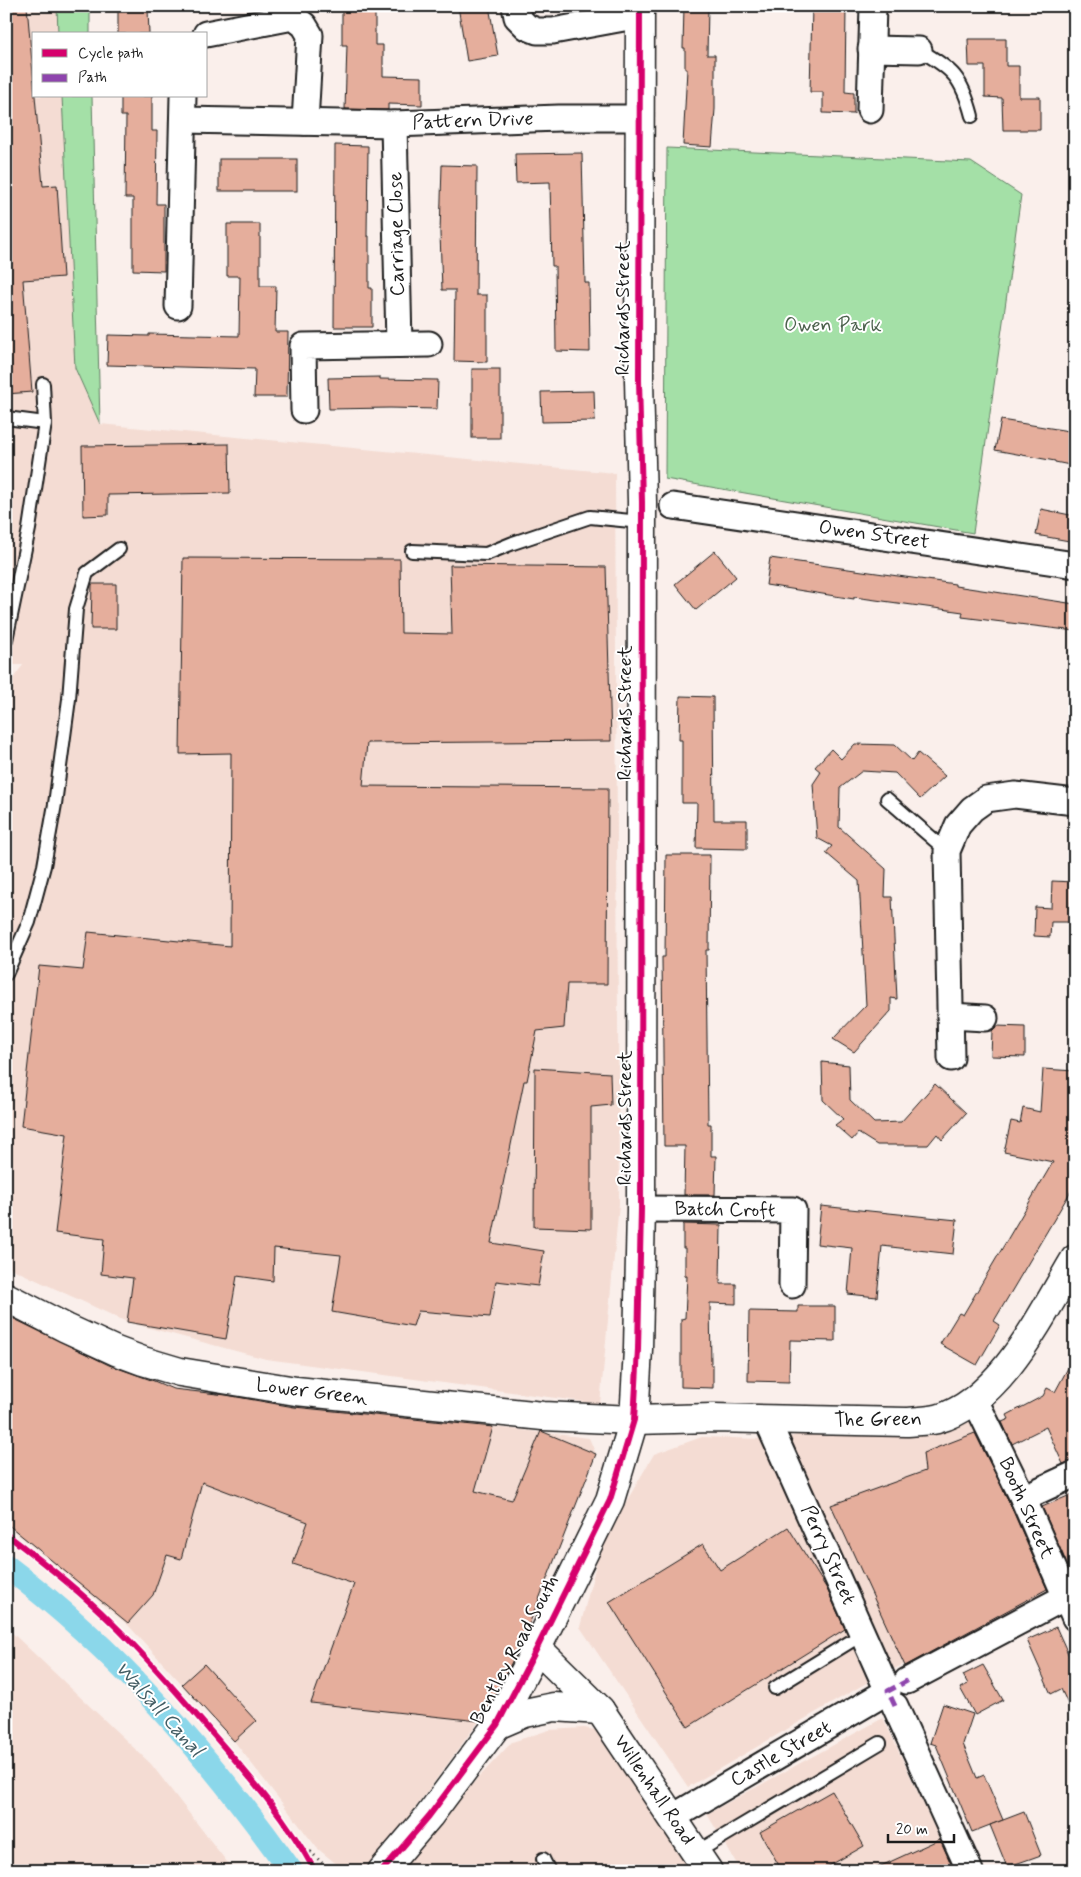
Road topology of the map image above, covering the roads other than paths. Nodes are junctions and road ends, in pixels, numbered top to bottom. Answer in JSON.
{"nodes":[{"id":1,"x":515,"y":6,"type":"edge"},
{"id":2,"x":873,"y":6,"type":"edge"},
{"id":3,"x":640,"y":11,"type":"edge"},
{"id":4,"x":208,"y":34,"type":"edge"},
{"id":5,"x":872,"y":49,"type":"junction"},
{"id":6,"x":920,"y":50,"type":"joint"},
{"id":7,"x":183,"y":108,"type":"edge"},
{"id":8,"x":870,"y":110,"type":"dead end"},
{"id":9,"x":972,"y":116,"type":"dead end"},
{"id":10,"x":640,"y":118,"type":"junction"},
{"id":11,"x":305,"y":122,"type":"junction"},
{"id":12,"x":394,"y":124,"type":"junction"},
{"id":13,"x":178,"y":306,"type":"dead end"},
{"id":14,"x":399,"y":344,"type":"junction"},
{"id":15,"x":429,"y":344,"type":"dead end"},
{"id":16,"x":43,"y":384,"type":"dead end"},
{"id":17,"x":304,"y":410,"type":"dead end"},
{"id":18,"x":6,"y":418,"type":"edge"},
{"id":19,"x":45,"y":423,"type":"junction"},
{"id":20,"x":673,"y":506,"type":"dead end"},
{"id":21,"x":642,"y":522,"type":"junction"},
{"id":22,"x":119,"y":549,"type":"dead end"},
{"id":23,"x":412,"y":551,"type":"dead end"},
{"id":24,"x":1075,"y":564,"type":"edge"},
{"id":25,"x":6,"y":640,"type":"edge"},
{"id":26,"x":887,"y":799,"type":"dead end"},
{"id":27,"x":1075,"y":802,"type":"edge"},
{"id":28,"x":947,"y":851,"type":"junction"},
{"id":29,"x":6,"y":974,"type":"edge"},
{"id":30,"x":950,"y":1016,"type":"junction"},
{"id":31,"x":986,"y":1018,"type":"dead end"},
{"id":32,"x":951,"y":1058,"type":"dead end"},
{"id":33,"x":641,"y":1209,"type":"junction"},
{"id":34,"x":1075,"y":1259,"type":"edge"},
{"id":35,"x":792,"y":1285,"type":"dead end"},
{"id":36,"x":6,"y":1297,"type":"edge"},
{"id":37,"x":975,"y":1400,"type":"junction"},
{"id":38,"x":634,"y":1420,"type":"junction"},
{"id":39,"x":767,"y":1420,"type":"junction"},
{"id":40,"x":1075,"y":1474,"type":"edge"},
{"id":41,"x":1023,"y":1498,"type":"junction"},
{"id":42,"x":1072,"y":1602,"type":"edge"},
{"id":43,"x":864,"y":1635,"type":"junction"},
{"id":44,"x":537,"y":1648,"type":"junction"},
{"id":45,"x":776,"y":1688,"type":"dead end"},
{"id":46,"x":897,"y":1693,"type":"junction"},
{"id":47,"x":600,"y":1710,"type":"junction"},
{"id":48,"x":496,"y":1725,"type":"junction"},
{"id":49,"x":880,"y":1743,"type":"dead end"},
{"id":50,"x":673,"y":1817,"type":"junction"},
{"id":51,"x":543,"y":1858,"type":"dead end"},
{"id":52,"x":703,"y":1861,"type":"edge"},
{"id":53,"x":382,"y":1871,"type":"edge"},
{"id":54,"x":549,"y":1871,"type":"edge"},
{"id":55,"x":970,"y":1871,"type":"edge"}],
"edges":[{"from":1,"to":3,"type":"street"},
{"from":2,"to":5,"type":"street"},
{"from":3,"to":10,"type":"street","name":"Richards Street"},
{"from":4,"to":11,"type":"street"},
{"from":5,"to":6,"type":"street"},
{"from":5,"to":8,"type":"street"},
{"from":6,"to":9,"type":"lane"},
{"from":7,"to":11,"type":"street","name":"Pattern Drive"},
{"from":7,"to":13,"type":"street"},
{"from":10,"to":12,"type":"street","name":"Pattern Drive"},
{"from":10,"to":21,"type":"street","name":"Richards Street"},
{"from":11,"to":12,"type":"street","name":"Pattern Drive"},
{"from":12,"to":14,"type":"street","name":"Carriage Close"},
{"from":14,"to":15,"type":"street"},
{"from":14,"to":17,"type":"street"},
{"from":16,"to":19,"type":"lane"},
{"from":18,"to":19,"type":"lane"},
{"from":19,"to":25,"type":"lane"},
{"from":20,"to":24,"type":"street","name":"Owen Street"},
{"from":21,"to":23,"type":"lane"},
{"from":21,"to":33,"type":"street","name":"Richards Street"},
{"from":22,"to":29,"type":"lane"},
{"from":26,"to":28,"type":"lane"},
{"from":27,"to":28,"type":"street"},
{"from":28,"to":30,"type":"street"},
{"from":30,"to":31,"type":"street"},
{"from":30,"to":32,"type":"street"},
{"from":33,"to":35,"type":"street","name":"Batch Croft"},
{"from":33,"to":38,"type":"street","name":"Richards Street"},
{"from":34,"to":37,"type":"street","name":"The Green"},
{"from":36,"to":38,"type":"street","name":"Lower Green"},
{"from":37,"to":39,"type":"street","name":"The Green"},
{"from":37,"to":41,"type":"street","name":"Booth Street"},
{"from":38,"to":39,"type":"street","name":"The Green"},
{"from":38,"to":44,"type":"street","name":"Bentley Road South"},
{"from":39,"to":43,"type":"street","name":"Perry Street"},
{"from":40,"to":41,"type":"street"},
{"from":41,"to":42,"type":"street","name":"Booth Street"},
{"from":42,"to":46,"type":"street","name":"Castle Street"},
{"from":43,"to":45,"type":"lane"},
{"from":43,"to":46,"type":"street","name":"Perry Street"},
{"from":44,"to":47,"type":"street","name":"Willenhall Road"},
{"from":44,"to":48,"type":"street","name":"Bentley Road South"},
{"from":46,"to":50,"type":"street","name":"Castle Street"},
{"from":46,"to":55,"type":"street","name":"Perry Street"},
{"from":47,"to":48,"type":"street"},
{"from":47,"to":50,"type":"street","name":"Willenhall Road"},
{"from":48,"to":53,"type":"street","name":"Bentley Road South"},
{"from":49,"to":52,"type":"lane"},
{"from":50,"to":52,"type":"street","name":"Willenhall Road"},
{"from":51,"to":54,"type":"lane"}]}
